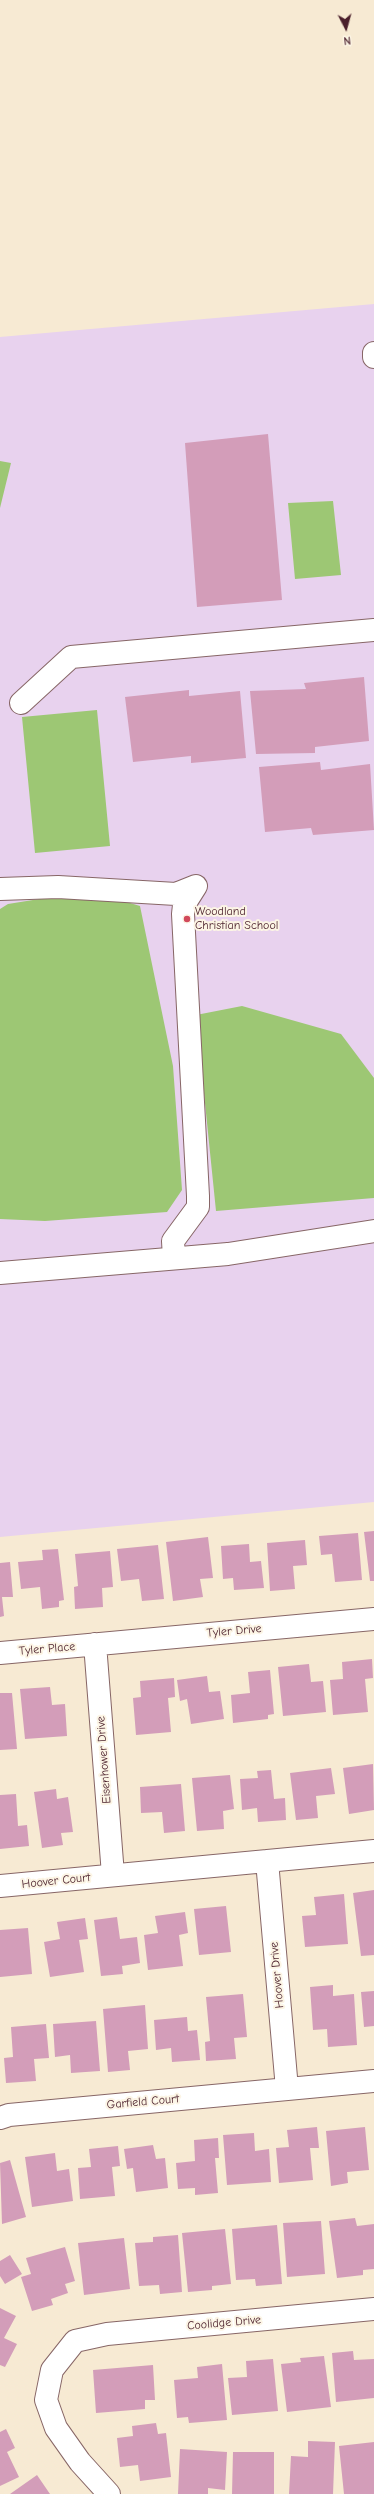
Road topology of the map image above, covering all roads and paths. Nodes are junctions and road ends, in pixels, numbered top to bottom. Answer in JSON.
{"nodes":[{"id":1,"x":374,"y":353,"type":"edge"},
{"id":2,"x":374,"y":357,"type":"edge"},
{"id":3,"x":374,"y":630,"type":"edge"},
{"id":4,"x":21,"y":703,"type":"dead end"},
{"id":5,"x":0,"y":890,"type":"edge"},
{"id":6,"x":374,"y":1231,"type":"edge"},
{"id":7,"x":174,"y":1258,"type":"junction"},
{"id":8,"x":0,"y":1273,"type":"edge"},
{"id":9,"x":374,"y":1619,"type":"edge"},
{"id":10,"x":95,"y":1644,"type":"junction"},
{"id":11,"x":0,"y":1653,"type":"edge"},
{"id":12,"x":374,"y":1851,"type":"edge"},
{"id":13,"x":266,"y":1861,"type":"junction"},
{"id":14,"x":113,"y":1875,"type":"junction"},
{"id":15,"x":0,"y":1886,"type":"edge"},
{"id":16,"x":374,"y":2081,"type":"edge"},
{"id":17,"x":287,"y":2089,"type":"junction"},
{"id":18,"x":0,"y":2118,"type":"edge"},
{"id":19,"x":374,"y":2309,"type":"edge"},
{"id":20,"x":109,"y":2494,"type":"edge"}],
"edges":[{"from":1,"to":2,"type":"street"},
{"from":3,"to":4,"type":"street"},
{"from":5,"to":7,"type":"street"},
{"from":6,"to":7,"type":"street"},
{"from":7,"to":8,"type":"street"},
{"from":9,"to":10,"type":"street","name":"Tyler Drive"},
{"from":10,"to":11,"type":"street","name":"Tyler Place"},
{"from":10,"to":14,"type":"street","name":"Eisenhower Drive"},
{"from":12,"to":13,"type":"street"},
{"from":13,"to":14,"type":"street"},
{"from":13,"to":17,"type":"street","name":"Hoover Drive"},
{"from":14,"to":15,"type":"street","name":"Hoover Court"},
{"from":16,"to":17,"type":"street","name":"Garfield Court"},
{"from":17,"to":18,"type":"street","name":"Garfield Court"},
{"from":19,"to":20,"type":"street","name":"Coolidge Drive"}]}
